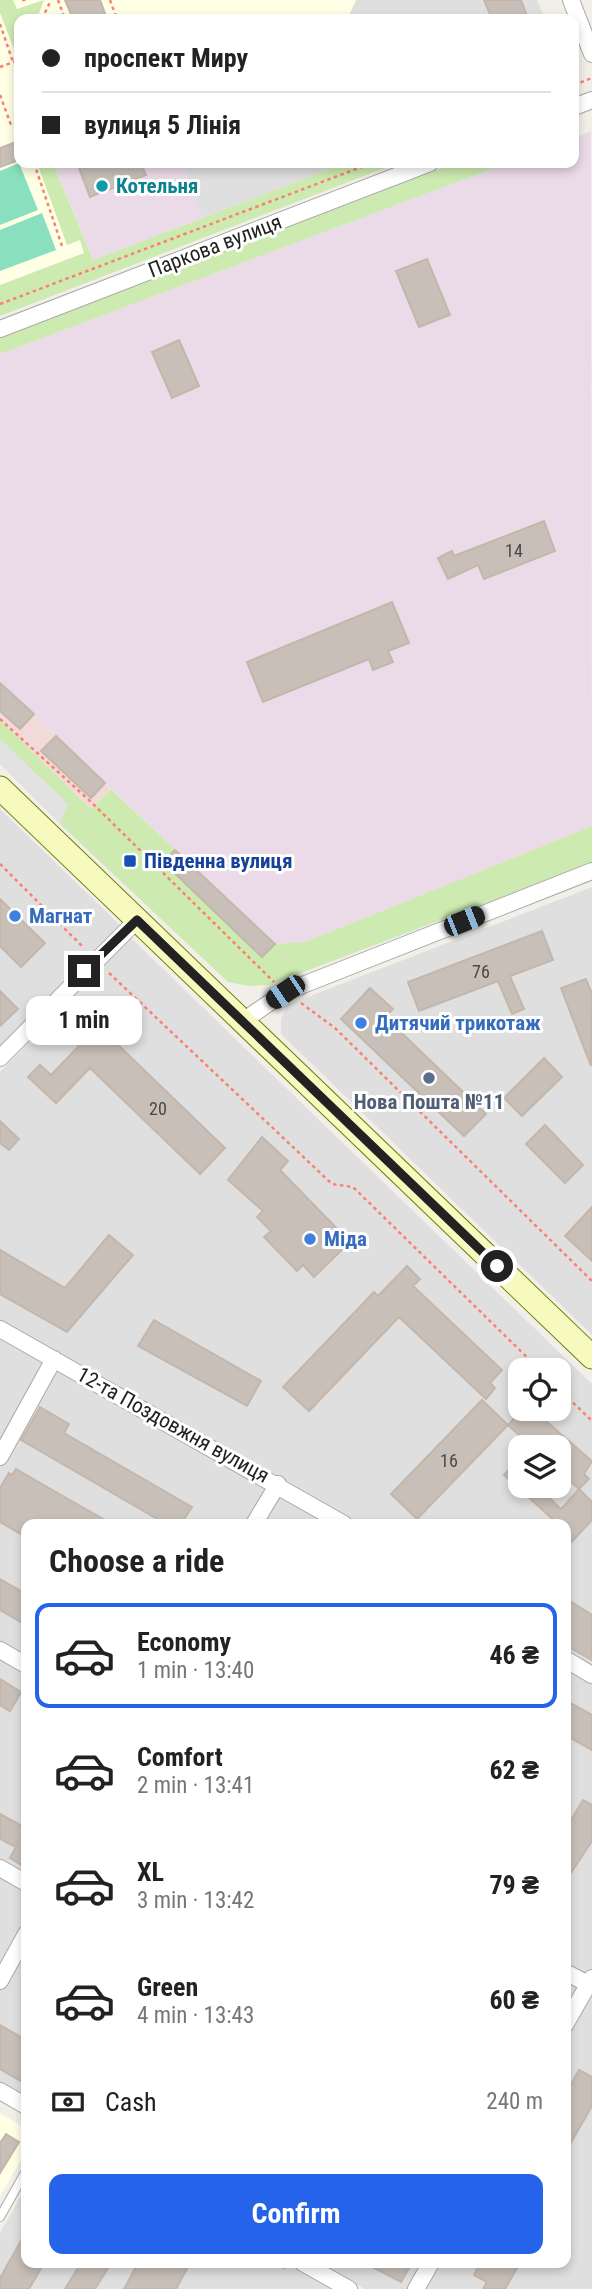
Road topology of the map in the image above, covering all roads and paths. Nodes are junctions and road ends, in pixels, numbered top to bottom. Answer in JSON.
{"nodes":[{"id":1,"x":22,"y":0,"type":"edge"},
{"id":2,"x":28,"y":0,"type":"edge"},
{"id":3,"x":579,"y":22,"type":"edge"},
{"id":4,"x":0,"y":24,"type":"edge"},
{"id":5,"x":592,"y":54,"type":"edge"},
{"id":6,"x":13,"y":62,"type":"joint"},
{"id":7,"x":0,"y":67,"type":"edge"},
{"id":8,"x":0,"y":95,"type":"edge"},
{"id":9,"x":14,"y":125,"type":"edge"},
{"id":10,"x":36,"y":168,"type":"edge"},
{"id":11,"x":359,"y":168,"type":"edge"},
{"id":12,"x":417,"y":168,"type":"edge"},
{"id":13,"x":62,"y":246,"type":"dead end"},
{"id":14,"x":0,"y":304,"type":"edge"},
{"id":15,"x":0,"y":329,"type":"edge"},
{"id":16,"x":0,"y":719,"type":"edge"},
{"id":17,"x":0,"y":788,"type":"edge"},
{"id":18,"x":0,"y":864,"type":"edge"},
{"id":19,"x":592,"y":871,"type":"edge"},
{"id":20,"x":137,"y":920,"type":"junction"},
{"id":21,"x":95,"y":959,"type":"junction"},
{"id":22,"x":285,"y":992,"type":"junction"},
{"id":23,"x":243,"y":1021,"type":"junction"},
{"id":24,"x":0,"y":1058,"type":"edge"},
{"id":25,"x":592,"y":1282,"type":"edge"},
{"id":26,"x":0,"y":1329,"type":"edge"},
{"id":27,"x":592,"y":1357,"type":"edge"},
{"id":28,"x":528,"y":1358,"type":"edge"},
{"id":29,"x":54,"y":1359,"type":"junction"},
{"id":30,"x":571,"y":1401,"type":"edge"},
{"id":31,"x":592,"y":1421,"type":"edge"},
{"id":32,"x":0,"y":1457,"type":"edge"},
{"id":33,"x":278,"y":1484,"type":"junction"},
{"id":34,"x":257,"y":1519,"type":"edge"},
{"id":35,"x":336,"y":1519,"type":"edge"},
{"id":36,"x":0,"y":1650,"type":"edge"},
{"id":37,"x":21,"y":1662,"type":"edge"},
{"id":38,"x":571,"y":1663,"type":"edge"},
{"id":39,"x":592,"y":1675,"type":"edge"},
{"id":40,"x":0,"y":1868,"type":"edge"},
{"id":41,"x":21,"y":1880,"type":"edge"},
{"id":42,"x":21,"y":1943,"type":"edge"},
{"id":43,"x":571,"y":1975,"type":"edge"},
{"id":44,"x":0,"y":1981,"type":"edge"},
{"id":45,"x":591,"y":1983,"type":"edge"},
{"id":46,"x":571,"y":2015,"type":"edge"},
{"id":47,"x":0,"y":2091,"type":"edge"},
{"id":48,"x":21,"y":2103,"type":"edge"},
{"id":49,"x":21,"y":2181,"type":"edge"},
{"id":50,"x":0,"y":2217,"type":"edge"},
{"id":51,"x":312,"y":2268,"type":"edge"},
{"id":52,"x":428,"y":2268,"type":"edge"},
{"id":53,"x":349,"y":2289,"type":"edge"},
{"id":54,"x":416,"y":2289,"type":"edge"}],
"edges":[{"from":1,"to":2,"type":"path"},
{"from":3,"to":5,"type":"street"},
{"from":4,"to":6,"type":"path"},
{"from":6,"to":7,"type":"path"},
{"from":8,"to":9,"type":"path"},
{"from":10,"to":13,"type":"path"},
{"from":11,"to":14,"type":"path"},
{"from":12,"to":15,"type":"street","name":"Паркова вулиця"},
{"from":16,"to":22,"type":"path"},
{"from":17,"to":20,"type":"main road"},
{"from":18,"to":21,"type":"path"},
{"from":19,"to":22,"type":"street"},
{"from":20,"to":21,"type":"street"},
{"from":20,"to":23,"type":"main road"},
{"from":21,"to":24,"type":"street"},
{"from":21,"to":28,"type":"path"},
{"from":22,"to":23,"type":"street"},
{"from":22,"to":25,"type":"path"},
{"from":23,"to":27,"type":"main road"},
{"from":26,"to":29,"type":"street","name":"12-та Поздовжня вулиця"},
{"from":29,"to":32,"type":"street"},
{"from":29,"to":33,"type":"street","name":"12-та Поздовжня вулиця"},
{"from":30,"to":31,"type":"path"},
{"from":33,"to":34,"type":"street"},
{"from":33,"to":35,"type":"street","name":"12-та Поздовжня вулиця"},
{"from":36,"to":37,"type":"street"},
{"from":38,"to":39,"type":"street"},
{"from":40,"to":41,"type":"street"},
{"from":42,"to":44,"type":"street"},
{"from":43,"to":45,"type":"street"},
{"from":45,"to":46,"type":"street"},
{"from":47,"to":48,"type":"street"},
{"from":49,"to":50,"type":"lane"},
{"from":51,"to":53,"type":"street"},
{"from":52,"to":54,"type":"street"}]}
